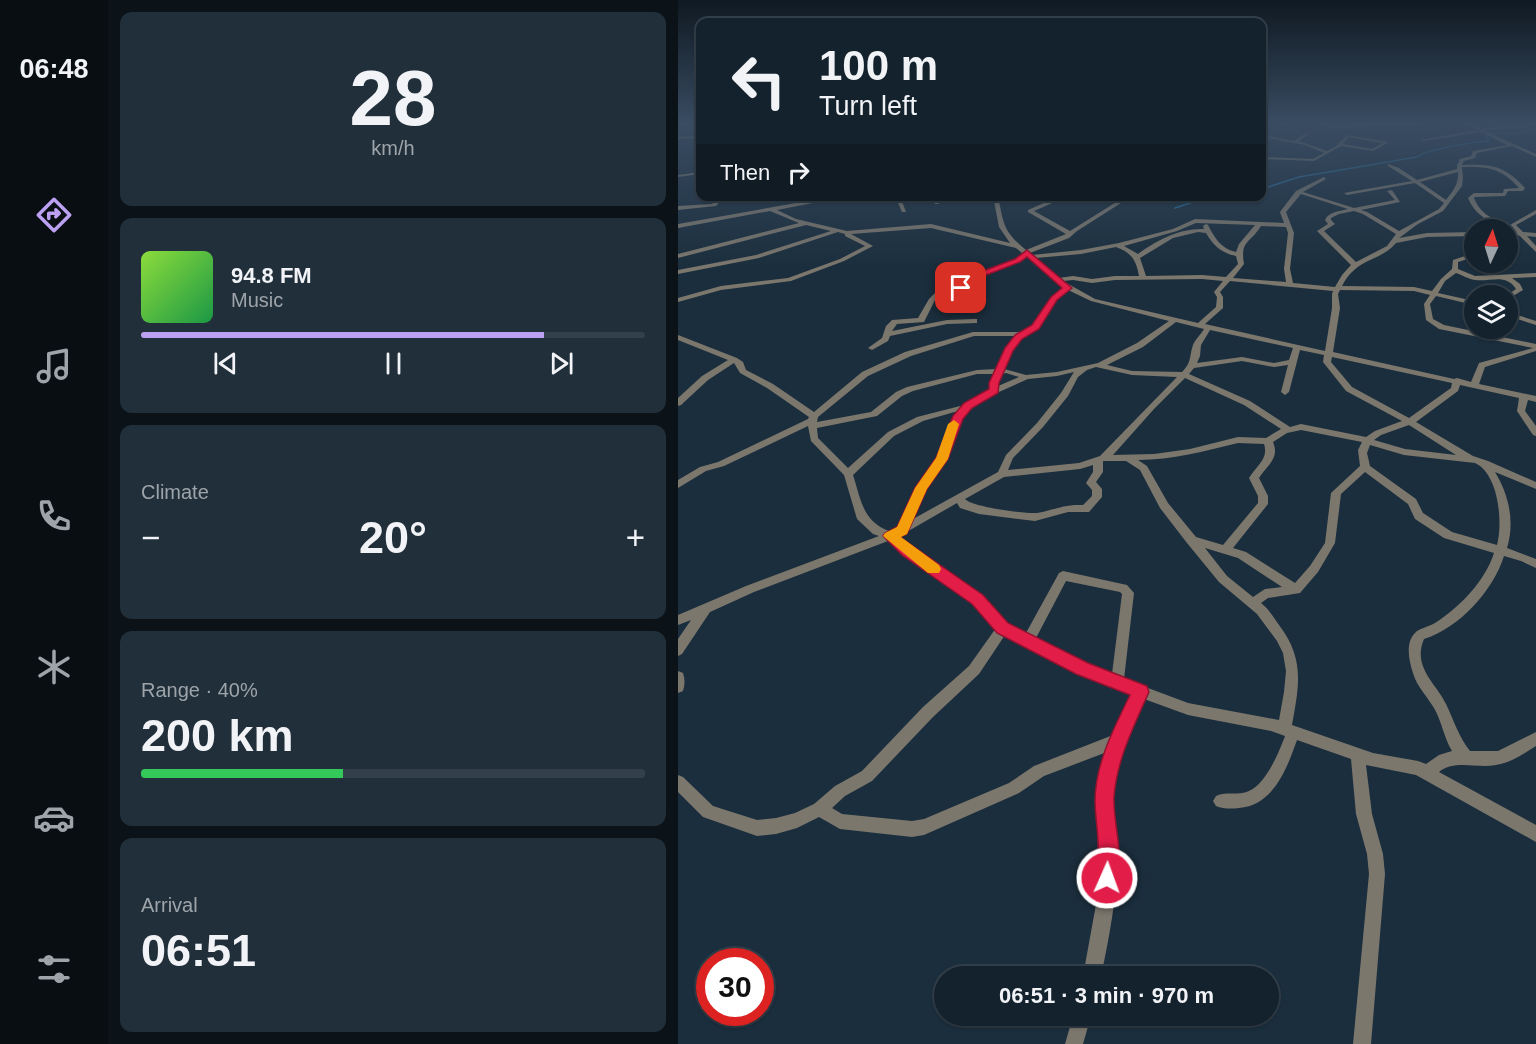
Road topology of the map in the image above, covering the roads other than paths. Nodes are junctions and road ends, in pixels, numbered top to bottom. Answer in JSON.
{"nodes":[{"id":1,"x":1402,"y":171,"type":"edge"},
{"id":2,"x":1450,"y":171,"type":"edge"},
{"id":3,"x":1460,"y":171,"type":"edge"},
{"id":4,"x":1504,"y":171,"type":"edge"},
{"id":5,"x":696,"y":173,"type":"edge"},
{"id":6,"x":685,"y":174,"type":"junction"},
{"id":7,"x":678,"y":176,"type":"edge"},
{"id":8,"x":1324,"y":178,"type":"dead end"},
{"id":9,"x":696,"y":180,"type":"edge"},
{"id":10,"x":1415,"y":182,"type":"junction"},
{"id":11,"x":1458,"y":188,"type":"junction"},
{"id":12,"x":1390,"y":191,"type":"dead end"},
{"id":13,"x":1298,"y":192,"type":"junction"},
{"id":14,"x":1347,"y":193,"type":"dead end"},
{"id":15,"x":718,"y":201,"type":"edge"},
{"id":16,"x":820,"y":201,"type":"edge"},
{"id":17,"x":899,"y":201,"type":"edge"},
{"id":18,"x":995,"y":201,"type":"edge"},
{"id":19,"x":1053,"y":201,"type":"edge"},
{"id":20,"x":1122,"y":201,"type":"edge"},
{"id":21,"x":1472,"y":201,"type":"junction"},
{"id":22,"x":1446,"y":202,"type":"junction"},
{"id":23,"x":678,"y":208,"type":"edge"},
{"id":24,"x":1353,"y":209,"type":"junction"},
{"id":25,"x":772,"y":210,"type":"junction"},
{"id":26,"x":904,"y":211,"type":"dead end"},
{"id":27,"x":1536,"y":212,"type":"edge"},
{"id":28,"x":1489,"y":219,"type":"edge"},
{"id":29,"x":1518,"y":221,"type":"edge"},
{"id":30,"x":1201,"y":222,"type":"junction"},
{"id":31,"x":806,"y":223,"type":"junction"},
{"id":32,"x":1259,"y":224,"type":"junction"},
{"id":33,"x":1288,"y":225,"type":"junction"},
{"id":34,"x":678,"y":226,"type":"edge"},
{"id":35,"x":839,"y":231,"type":"junction"},
{"id":36,"x":1207,"y":231,"type":"junction"},
{"id":37,"x":1518,"y":232,"type":"edge"},
{"id":38,"x":1070,"y":234,"type":"junction"},
{"id":39,"x":1399,"y":234,"type":"junction"},
{"id":40,"x":1464,"y":234,"type":"edge"},
{"id":41,"x":1518,"y":234,"type":"edge"},
{"id":42,"x":1536,"y":235,"type":"edge"},
{"id":43,"x":1393,"y":242,"type":"junction"},
{"id":44,"x":1117,"y":246,"type":"junction"},
{"id":45,"x":1536,"y":250,"type":"edge"},
{"id":46,"x":1027,"y":252,"type":"junction"},
{"id":47,"x":1239,"y":254,"type":"junction"},
{"id":48,"x":678,"y":256,"type":"edge"},
{"id":49,"x":1138,"y":257,"type":"junction"},
{"id":50,"x":1464,"y":258,"type":"edge"},
{"id":51,"x":1355,"y":265,"type":"junction"},
{"id":52,"x":1455,"y":270,"type":"junction"},
{"id":53,"x":678,"y":272,"type":"edge"},
{"id":54,"x":1536,"y":275,"type":"edge"},
{"id":55,"x":1507,"y":277,"type":"junction"},
{"id":56,"x":1143,"y":278,"type":"junction"},
{"id":57,"x":1228,"y":279,"type":"junction"},
{"id":58,"x":1058,"y":280,"type":"junction"},
{"id":59,"x":1290,"y":284,"type":"junction"},
{"id":60,"x":1516,"y":285,"type":"edge"},
{"id":61,"x":1067,"y":288,"type":"junction"},
{"id":62,"x":1339,"y":288,"type":"junction"},
{"id":63,"x":1436,"y":292,"type":"junction"},
{"id":64,"x":678,"y":300,"type":"edge"},
{"id":65,"x":1464,"y":300,"type":"edge"},
{"id":66,"x":1518,"y":317,"type":"edge"},
{"id":67,"x":1175,"y":320,"type":"junction"},
{"id":68,"x":974,"y":321,"type":"dead end"},
{"id":69,"x":1536,"y":323,"type":"edge"},
{"id":70,"x":1204,"y":327,"type":"junction"},
{"id":71,"x":889,"y":334,"type":"junction"},
{"id":72,"x":1024,"y":334,"type":"junction"},
{"id":73,"x":678,"y":337,"type":"edge"},
{"id":74,"x":1298,"y":346,"type":"junction"},
{"id":75,"x":872,"y":348,"type":"dead end"},
{"id":76,"x":1536,"y":348,"type":"edge"},
{"id":77,"x":1327,"y":352,"type":"junction"},
{"id":78,"x":734,"y":360,"type":"junction"},
{"id":79,"x":1293,"y":362,"type":"junction"},
{"id":80,"x":1101,"y":365,"type":"junction"},
{"id":81,"x":1086,"y":366,"type":"junction"},
{"id":82,"x":999,"y":370,"type":"junction"},
{"id":83,"x":1189,"y":370,"type":"junction"},
{"id":84,"x":1026,"y":376,"type":"junction"},
{"id":85,"x":1457,"y":380,"type":"junction"},
{"id":86,"x":1475,"y":384,"type":"junction"},
{"id":87,"x":1536,"y":387,"type":"edge"},
{"id":88,"x":994,"y":390,"type":"junction"},
{"id":89,"x":1285,"y":392,"type":"dead end"},
{"id":90,"x":1524,"y":396,"type":"junction"},
{"id":91,"x":1535,"y":398,"type":"edge"},
{"id":92,"x":678,"y":403,"type":"edge"},
{"id":93,"x":968,"y":405,"type":"junction"},
{"id":94,"x":813,"y":421,"type":"junction"},
{"id":95,"x":1410,"y":422,"type":"junction"},
{"id":96,"x":1289,"y":430,"type":"junction"},
{"id":97,"x":1536,"y":433,"type":"edge"},
{"id":98,"x":1370,"y":440,"type":"junction"},
{"id":99,"x":1268,"y":441,"type":"junction"},
{"id":100,"x":1104,"y":458,"type":"junction"},
{"id":101,"x":1470,"y":459,"type":"junction"},
{"id":102,"x":1485,"y":463,"type":"junction"},
{"id":103,"x":1365,"y":467,"type":"junction"},
{"id":104,"x":848,"y":474,"type":"junction"},
{"id":105,"x":1002,"y":474,"type":"junction"},
{"id":106,"x":678,"y":485,"type":"edge"},
{"id":107,"x":1536,"y":486,"type":"edge"},
{"id":108,"x":958,"y":498,"type":"junction"},
{"id":109,"x":896,"y":533,"type":"junction"},
{"id":110,"x":1191,"y":540,"type":"junction"},
{"id":111,"x":1226,"y":549,"type":"junction"},
{"id":112,"x":1501,"y":550,"type":"junction"},
{"id":113,"x":1536,"y":564,"type":"edge"},
{"id":114,"x":1296,"y":590,"type":"junction"},
{"id":115,"x":1252,"y":604,"type":"junction"},
{"id":116,"x":705,"y":609,"type":"junction"},
{"id":117,"x":678,"y":620,"type":"edge"},
{"id":118,"x":1003,"y":628,"type":"junction"},
{"id":119,"x":1028,"y":641,"type":"junction"},
{"id":120,"x":678,"y":650,"type":"edge"},
{"id":121,"x":678,"y":677,"type":"edge"},
{"id":122,"x":1117,"y":683,"type":"junction"},
{"id":123,"x":678,"y":687,"type":"edge"},
{"id":124,"x":1141,"y":692,"type":"junction"},
{"id":125,"x":1288,"y":730,"type":"junction"},
{"id":126,"x":1536,"y":739,"type":"edge"},
{"id":127,"x":1118,"y":741,"type":"junction"},
{"id":128,"x":1358,"y":756,"type":"junction"},
{"id":129,"x":1465,"y":756,"type":"junction"},
{"id":130,"x":1428,"y":772,"type":"junction"},
{"id":131,"x":678,"y":782,"type":"edge"},
{"id":132,"x":1221,"y":801,"type":"dead end"},
{"id":133,"x":819,"y":809,"type":"junction"},
{"id":134,"x":1536,"y":834,"type":"edge"},
{"id":135,"x":1094,"y":966,"type":"edge"},
{"id":136,"x":1079,"y":1026,"type":"edge"},
{"id":137,"x":1074,"y":1044,"type":"edge"},
{"id":138,"x":1362,"y":1044,"type":"edge"}],
"edges":[{"from":1,"to":10,"type":"street"},
{"from":2,"to":10,"type":"street"},
{"from":3,"to":11,"type":"street"},
{"from":4,"to":21,"type":"street"},
{"from":5,"to":6,"type":"street"},
{"from":6,"to":7,"type":"street"},
{"from":6,"to":9,"type":"street"},
{"from":8,"to":13,"type":"street"},
{"from":10,"to":14,"type":"street"},
{"from":10,"to":22,"type":"street"},
{"from":11,"to":21,"type":"street"},
{"from":11,"to":22,"type":"street"},
{"from":12,"to":24,"type":"street"},
{"from":13,"to":24,"type":"street"},
{"from":13,"to":33,"type":"street"},
{"from":15,"to":23,"type":"street"},
{"from":16,"to":25,"type":"street"},
{"from":17,"to":26,"type":"street"},
{"from":18,"to":46,"type":"street"},
{"from":19,"to":38,"type":"street"},
{"from":20,"to":38,"type":"street"},
{"from":21,"to":28,"type":"street"},
{"from":22,"to":39,"type":"street"},
{"from":24,"to":39,"type":"street"},
{"from":24,"to":51,"type":"street"},
{"from":25,"to":31,"type":"street"},
{"from":25,"to":34,"type":"street"},
{"from":27,"to":29,"type":"street"},
{"from":30,"to":32,"type":"street"},
{"from":30,"to":36,"type":"street"},
{"from":30,"to":44,"type":"street"},
{"from":31,"to":35,"type":"street"},
{"from":31,"to":48,"type":"street"},
{"from":32,"to":33,"type":"street"},
{"from":32,"to":47,"type":"street"},
{"from":33,"to":59,"type":"street"},
{"from":35,"to":46,"type":"street"},
{"from":35,"to":53,"type":"street"},
{"from":35,"to":64,"type":"street"},
{"from":36,"to":47,"type":"street"},
{"from":36,"to":49,"type":"street"},
{"from":37,"to":42,"type":"street"},
{"from":38,"to":46,"type":"street"},
{"from":39,"to":43,"type":"street"},
{"from":40,"to":43,"type":"street"},
{"from":41,"to":45,"type":"street"},
{"from":43,"to":51,"type":"street"},
{"from":44,"to":46,"type":"street"},
{"from":44,"to":49,"type":"street"},
{"from":46,"to":58,"type":"street"},
{"from":46,"to":71,"type":"street"},
{"from":47,"to":57,"type":"street"},
{"from":49,"to":56,"type":"street"},
{"from":50,"to":52,"type":"street"},
{"from":51,"to":62,"type":"street"},
{"from":52,"to":55,"type":"street"},
{"from":52,"to":63,"type":"street"},
{"from":54,"to":55,"type":"street"},
{"from":55,"to":60,"type":"street"},
{"from":56,"to":57,"type":"street"},
{"from":56,"to":58,"type":"street"},
{"from":57,"to":59,"type":"street"},
{"from":57,"to":70,"type":"street"},
{"from":58,"to":61,"type":"street"},
{"from":59,"to":62,"type":"street"},
{"from":61,"to":67,"type":"street"},
{"from":61,"to":72,"type":"street"},
{"from":62,"to":63,"type":"street"},
{"from":62,"to":77,"type":"street"},
{"from":63,"to":65,"type":"street"},
{"from":63,"to":76,"type":"street"},
{"from":66,"to":69,"type":"street"},
{"from":67,"to":70,"type":"street"},
{"from":67,"to":80,"type":"street"},
{"from":68,"to":71,"type":"street"},
{"from":70,"to":74,"type":"street"},
{"from":70,"to":83,"type":"street"},
{"from":71,"to":75,"type":"street"},
{"from":72,"to":82,"type":"street"},
{"from":72,"to":94,"type":"street"},
{"from":73,"to":78,"type":"street"},
{"from":74,"to":77,"type":"street"},
{"from":74,"to":79,"type":"street"},
{"from":76,"to":86,"type":"street"},
{"from":77,"to":85,"type":"street"},
{"from":77,"to":95,"type":"street"},
{"from":78,"to":92,"type":"street"},
{"from":78,"to":94,"type":"street"},
{"from":79,"to":83,"type":"street"},
{"from":79,"to":89,"type":"street"},
{"from":80,"to":81,"type":"street"},
{"from":80,"to":83,"type":"street"},
{"from":81,"to":84,"type":"street"},
{"from":81,"to":105,"type":"street"},
{"from":82,"to":84,"type":"street"},
{"from":82,"to":88,"type":"street"},
{"from":82,"to":94,"type":"street"},
{"from":83,"to":96,"type":"street"},
{"from":83,"to":100,"type":"street"},
{"from":84,"to":88,"type":"street"},
{"from":85,"to":86,"type":"street"},
{"from":85,"to":95,"type":"street"},
{"from":86,"to":90,"type":"street"},
{"from":87,"to":91,"type":"street"},
{"from":88,"to":93,"type":"street"},
{"from":90,"to":91,"type":"street"},
{"from":90,"to":97,"type":"street"},
{"from":93,"to":104,"type":"street"},
{"from":93,"to":109,"type":"street"},
{"from":94,"to":104,"type":"street"},
{"from":94,"to":106,"type":"street"},
{"from":95,"to":98,"type":"street"},
{"from":95,"to":101,"type":"street"},
{"from":96,"to":98,"type":"street"},
{"from":96,"to":99,"type":"street"},
{"from":98,"to":101,"type":"street"},
{"from":98,"to":103,"type":"street"},
{"from":99,"to":100,"type":"street"},
{"from":99,"to":111,"type":"street"},
{"from":100,"to":105,"type":"street"},
{"from":100,"to":108,"type":"street"},
{"from":100,"to":110,"type":"street"},
{"from":101,"to":102,"type":"street"},
{"from":102,"to":107,"type":"street"},
{"from":102,"to":112,"type":"street"},
{"from":103,"to":112,"type":"street"},
{"from":103,"to":114,"type":"street"},
{"from":104,"to":109,"type":"street"},
{"from":105,"to":108,"type":"street"},
{"from":108,"to":109,"type":"street"},
{"from":109,"to":116,"type":"street"},
{"from":109,"to":118,"type":"street"},
{"from":110,"to":111,"type":"street"},
{"from":110,"to":115,"type":"street"},
{"from":111,"to":114,"type":"street"},
{"from":112,"to":113,"type":"street"},
{"from":112,"to":129,"type":"street"},
{"from":114,"to":115,"type":"street"},
{"from":115,"to":125,"type":"street"},
{"from":116,"to":117,"type":"street"},
{"from":116,"to":120,"type":"street"},
{"from":118,"to":119,"type":"street"},
{"from":118,"to":133,"type":"street"},
{"from":119,"to":122,"type":"street"},
{"from":119,"to":122,"type":"street"},
{"from":121,"to":123,"type":"street"},
{"from":122,"to":124,"type":"street"},
{"from":124,"to":125,"type":"street"},
{"from":124,"to":127,"type":"street"},
{"from":125,"to":128,"type":"street"},
{"from":125,"to":132,"type":"street"},
{"from":126,"to":129,"type":"street"},
{"from":127,"to":133,"type":"street"},
{"from":127,"to":135,"type":"street"},
{"from":128,"to":130,"type":"street"},
{"from":128,"to":138,"type":"street"},
{"from":129,"to":130,"type":"street"},
{"from":130,"to":134,"type":"street"},
{"from":131,"to":133,"type":"street"},
{"from":136,"to":137,"type":"street"}]}
